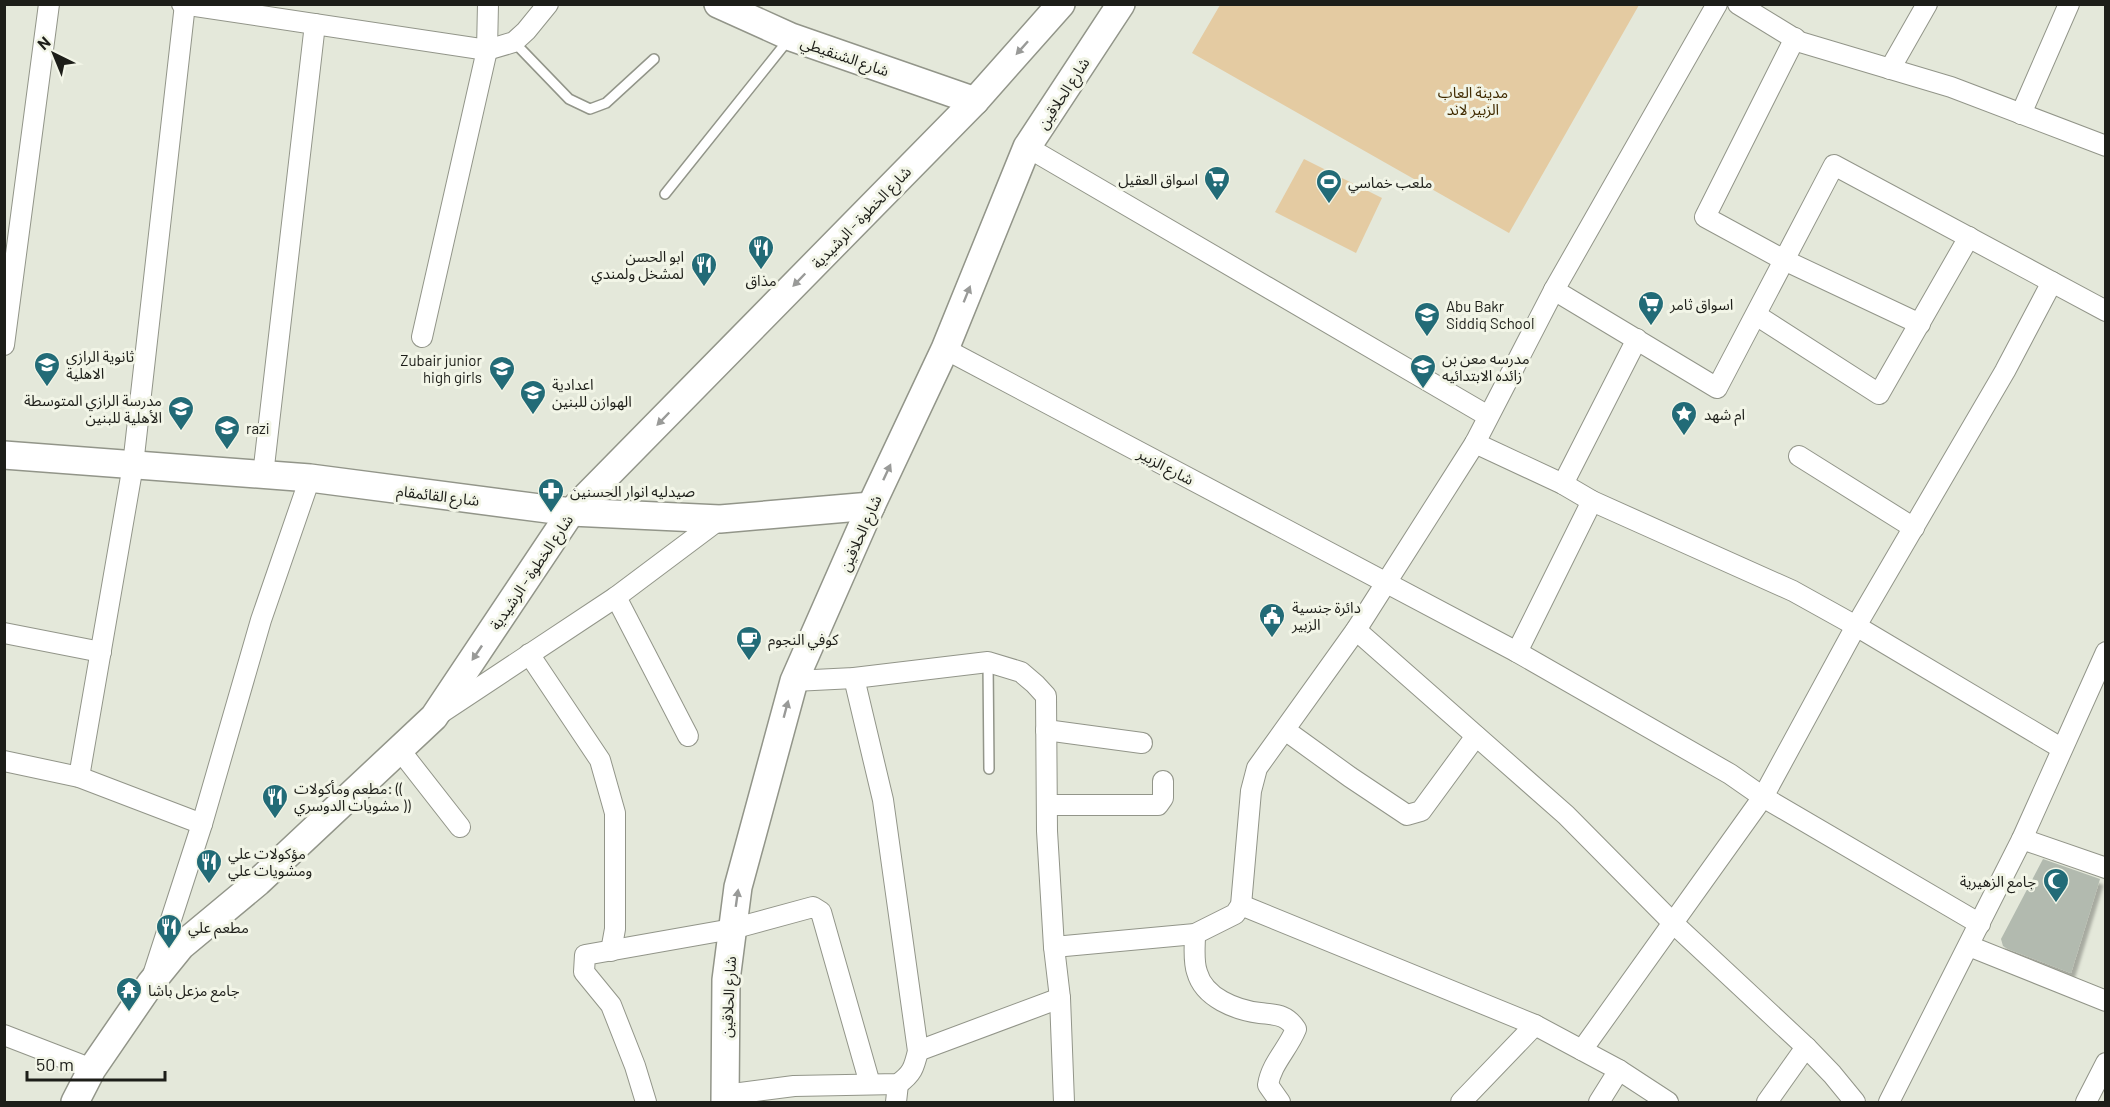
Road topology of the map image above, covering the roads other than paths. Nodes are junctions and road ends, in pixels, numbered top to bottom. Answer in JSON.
{"nodes":[{"id":1,"x":49,"y":4,"type":"edge"},
{"id":2,"x":488,"y":4,"type":"edge"},
{"id":3,"x":548,"y":4,"type":"edge"},
{"id":4,"x":718,"y":4,"type":"edge"},
{"id":5,"x":1061,"y":4,"type":"edge"},
{"id":6,"x":1121,"y":4,"type":"edge"},
{"id":7,"x":1717,"y":4,"type":"edge"},
{"id":8,"x":1738,"y":4,"type":"edge"},
{"id":9,"x":1927,"y":4,"type":"edge"},
{"id":10,"x":2069,"y":4,"type":"edge"},
{"id":11,"x":184,"y":5,"type":"edge"},
{"id":12,"x":260,"y":11,"type":"edge"},
{"id":13,"x":315,"y":24,"type":"junction"},
{"id":14,"x":791,"y":37,"type":"junction"},
{"id":15,"x":1795,"y":38,"type":"junction"},
{"id":16,"x":514,"y":42,"type":"junction"},
{"id":17,"x":487,"y":50,"type":"junction"},
{"id":18,"x":654,"y":58,"type":"dead end"},
{"id":19,"x":1890,"y":69,"type":"junction"},
{"id":20,"x":975,"y":100,"type":"junction"},
{"id":21,"x":2021,"y":114,"type":"junction"},
{"id":22,"x":2106,"y":146,"type":"edge"},
{"id":23,"x":1027,"y":147,"type":"junction"},
{"id":24,"x":665,"y":194,"type":"dead end"},
{"id":25,"x":1969,"y":237,"type":"junction"},
{"id":26,"x":1784,"y":260,"type":"junction"},
{"id":27,"x":2052,"y":282,"type":"junction"},
{"id":28,"x":1554,"y":290,"type":"junction"},
{"id":29,"x":2106,"y":311,"type":"edge"},
{"id":30,"x":1755,"y":315,"type":"junction"},
{"id":31,"x":1920,"y":324,"type":"junction"},
{"id":32,"x":422,"y":337,"type":"dead end"},
{"id":33,"x":1637,"y":339,"type":"junction"},
{"id":34,"x":4,"y":345,"type":"edge"},
{"id":35,"x":945,"y":349,"type":"junction"},
{"id":36,"x":1488,"y":416,"type":"junction"},
{"id":37,"x":1475,"y":443,"type":"junction"},
{"id":38,"x":4,"y":455,"type":"edge"},
{"id":39,"x":1799,"y":456,"type":"dead end"},
{"id":40,"x":133,"y":465,"type":"junction"},
{"id":41,"x":263,"y":475,"type":"junction"},
{"id":42,"x":310,"y":478,"type":"junction"},
{"id":43,"x":1563,"y":484,"type":"junction"},
{"id":44,"x":1592,"y":501,"type":"junction"},
{"id":45,"x":871,"y":506,"type":"junction"},
{"id":46,"x":571,"y":512,"type":"junction"},
{"id":47,"x":720,"y":519,"type":"junction"},
{"id":48,"x":1914,"y":528,"type":"junction"},
{"id":49,"x":1386,"y":584,"type":"junction"},
{"id":50,"x":616,"y":597,"type":"junction"},
{"id":51,"x":1857,"y":626,"type":"junction"},
{"id":52,"x":1356,"y":630,"type":"junction"},
{"id":53,"x":4,"y":633,"type":"edge"},
{"id":54,"x":1517,"y":651,"type":"junction"},
{"id":55,"x":101,"y":652,"type":"junction"},
{"id":56,"x":2106,"y":652,"type":"edge"},
{"id":57,"x":529,"y":654,"type":"junction"},
{"id":58,"x":988,"y":662,"type":"junction"},
{"id":59,"x":854,"y":678,"type":"junction"},
{"id":60,"x":794,"y":681,"type":"junction"},
{"id":61,"x":2097,"y":689,"type":"edge"},
{"id":62,"x":434,"y":717,"type":"junction"},
{"id":63,"x":1046,"y":730,"type":"junction"},
{"id":64,"x":1285,"y":730,"type":"junction"},
{"id":65,"x":688,"y":736,"type":"dead end"},
{"id":66,"x":1476,"y":736,"type":"junction"},
{"id":67,"x":1142,"y":743,"type":"dead end"},
{"id":68,"x":2061,"y":748,"type":"junction"},
{"id":69,"x":399,"y":749,"type":"junction"},
{"id":70,"x":4,"y":761,"type":"edge"},
{"id":71,"x":989,"y":769,"type":"dead end"},
{"id":72,"x":79,"y":777,"type":"junction"},
{"id":73,"x":1163,"y":781,"type":"dead end"},
{"id":74,"x":1763,"y":797,"type":"junction"},
{"id":75,"x":1047,"y":805,"type":"junction"},
{"id":76,"x":201,"y":824,"type":"junction"},
{"id":77,"x":460,"y":827,"type":"dead end"},
{"id":78,"x":2022,"y":839,"type":"junction"},
{"id":79,"x":2106,"y":868,"type":"edge"},
{"id":80,"x":1241,"y":905,"type":"junction"},
{"id":81,"x":1673,"y":922,"type":"junction"},
{"id":82,"x":1980,"y":924,"type":"junction"},
{"id":83,"x":732,"y":929,"type":"junction"},
{"id":84,"x":1195,"y":934,"type":"junction"},
{"id":85,"x":1969,"y":946,"type":"junction"},
{"id":86,"x":1054,"y":947,"type":"junction"},
{"id":87,"x":611,"y":951,"type":"junction"},
{"id":88,"x":150,"y":983,"type":"junction"},
{"id":89,"x":1060,"y":998,"type":"junction"},
{"id":90,"x":2106,"y":1001,"type":"edge"},
{"id":91,"x":1535,"y":1025,"type":"junction"},
{"id":92,"x":4,"y":1035,"type":"edge"},
{"id":93,"x":1806,"y":1047,"type":"junction"},
{"id":94,"x":1582,"y":1050,"type":"junction"},
{"id":95,"x":918,"y":1051,"type":"junction"},
{"id":96,"x":2106,"y":1063,"type":"edge"},
{"id":97,"x":92,"y":1069,"type":"junction"},
{"id":98,"x":1619,"y":1070,"type":"junction"},
{"id":99,"x":870,"y":1084,"type":"junction"},
{"id":100,"x":897,"y":1093,"type":"edge"},
{"id":101,"x":792,"y":1094,"type":"edge"},
{"id":102,"x":725,"y":1099,"type":"edge"},
{"id":103,"x":75,"y":1102,"type":"edge"},
{"id":104,"x":646,"y":1102,"type":"edge"},
{"id":105,"x":1064,"y":1102,"type":"edge"},
{"id":106,"x":1280,"y":1102,"type":"edge"},
{"id":107,"x":1461,"y":1102,"type":"edge"},
{"id":108,"x":1599,"y":1102,"type":"edge"},
{"id":109,"x":1668,"y":1102,"type":"edge"},
{"id":110,"x":1767,"y":1102,"type":"edge"},
{"id":111,"x":1855,"y":1102,"type":"edge"},
{"id":112,"x":1889,"y":1102,"type":"edge"},
{"id":113,"x":2086,"y":1102,"type":"edge"}],
"edges":[{"from":1,"to":34,"type":"street"},
{"from":2,"to":17,"type":"street"},
{"from":3,"to":16,"type":"street"},
{"from":4,"to":14,"type":"main road","name":"شارع الشنقيطي"},
{"from":5,"to":20,"type":"main road","name":"شارع الخطوة - الرشيدية","one_way":true},
{"from":6,"to":23,"type":"main road","name":"شارع الحلاقين"},
{"from":7,"to":28,"type":"street"},
{"from":8,"to":15,"type":"street"},
{"from":9,"to":19,"type":"street"},
{"from":10,"to":21,"type":"street"},
{"from":11,"to":12,"type":"street"},
{"from":11,"to":40,"type":"street"},
{"from":12,"to":13,"type":"street"},
{"from":13,"to":17,"type":"street"},
{"from":13,"to":41,"type":"street"},
{"from":14,"to":20,"type":"main road","name":"شارع الشنقيطي"},
{"from":14,"to":24,"type":"lane"},
{"from":15,"to":19,"type":"street"},
{"from":15,"to":26,"type":"street"},
{"from":16,"to":17,"type":"street"},
{"from":16,"to":18,"type":"lane"},
{"from":17,"to":32,"type":"street"},
{"from":19,"to":21,"type":"street"},
{"from":20,"to":46,"type":"main road","name":"شارع الخطوة - الرشيدية","one_way":true},
{"from":21,"to":22,"type":"street"},
{"from":35,"to":23,"type":"main road","name":"شارع الحلاقين","one_way":true},
{"from":23,"to":36,"type":"street"},
{"from":25,"to":26,"type":"street"},
{"from":25,"to":27,"type":"street"},
{"from":25,"to":31,"type":"street"},
{"from":26,"to":30,"type":"street"},
{"from":26,"to":31,"type":"street"},
{"from":27,"to":29,"type":"street"},
{"from":27,"to":48,"type":"street"},
{"from":28,"to":33,"type":"street"},
{"from":28,"to":36,"type":"street"},
{"from":30,"to":31,"type":"street"},
{"from":30,"to":33,"type":"street"},
{"from":33,"to":43,"type":"street"},
{"from":45,"to":35,"type":"main road","name":"شارع الحلاقين","one_way":true},
{"from":35,"to":49,"type":"street","name":"شارع الزبير"},
{"from":36,"to":37,"type":"street"},
{"from":37,"to":43,"type":"street"},
{"from":37,"to":49,"type":"street"},
{"from":38,"to":40,"type":"main road","name":"شارع القائمقام"},
{"from":39,"to":48,"type":"street"},
{"from":40,"to":41,"type":"main road","name":"شارع القائمقام"},
{"from":40,"to":55,"type":"street"},
{"from":41,"to":42,"type":"main road","name":"شارع القائمقام"},
{"from":42,"to":46,"type":"main road","name":"شارع القائمقام"},
{"from":42,"to":76,"type":"street"},
{"from":43,"to":44,"type":"street"},
{"from":44,"to":51,"type":"street"},
{"from":44,"to":54,"type":"street"},
{"from":45,"to":47,"type":"main road","name":"شارع القائمقام"},
{"from":45,"to":60,"type":"main road","name":"شارع الحلاقين"},
{"from":46,"to":47,"type":"main road","name":"شارع القائمقام"},
{"from":46,"to":62,"type":"main road","name":"شارع الخطوة - الرشيدية","one_way":true},
{"from":47,"to":50,"type":"street"},
{"from":48,"to":51,"type":"street"},
{"from":49,"to":52,"type":"street"},
{"from":49,"to":54,"type":"street","name":"شارع الزبير"},
{"from":50,"to":57,"type":"street"},
{"from":50,"to":65,"type":"street"},
{"from":51,"to":68,"type":"street"},
{"from":51,"to":74,"type":"street"},
{"from":52,"to":64,"type":"street"},
{"from":52,"to":66,"type":"street"},
{"from":53,"to":55,"type":"street"},
{"from":54,"to":74,"type":"street","name":"شارع الزبير"},
{"from":55,"to":72,"type":"street"},
{"from":56,"to":61,"type":"street"},
{"from":57,"to":62,"type":"street"},
{"from":57,"to":87,"type":"street"},
{"from":58,"to":59,"type":"street"},
{"from":58,"to":63,"type":"street"},
{"from":58,"to":71,"type":"lane"},
{"from":59,"to":60,"type":"street"},
{"from":59,"to":95,"type":"street"},
{"from":83,"to":60,"type":"main road","name":"شارع الحلاقين","one_way":true},
{"from":61,"to":68,"type":"street"},
{"from":62,"to":69,"type":"main road","name":"شارع الخطوة - الرشيدية"},
{"from":63,"to":67,"type":"street"},
{"from":63,"to":75,"type":"street"},
{"from":64,"to":66,"type":"street"},
{"from":64,"to":80,"type":"street"},
{"from":66,"to":81,"type":"street"},
{"from":68,"to":78,"type":"street"},
{"from":69,"to":77,"type":"street"},
{"from":69,"to":88,"type":"main road","name":"شارع الخطوة - الرشيدية"},
{"from":70,"to":72,"type":"street"},
{"from":72,"to":76,"type":"street"},
{"from":73,"to":75,"type":"street"},
{"from":74,"to":81,"type":"street"},
{"from":74,"to":82,"type":"street","name":"شارع الزبير"},
{"from":75,"to":86,"type":"street"},
{"from":76,"to":88,"type":"street"},
{"from":78,"to":79,"type":"street"},
{"from":78,"to":82,"type":"street"},
{"from":80,"to":84,"type":"street"},
{"from":80,"to":91,"type":"street"},
{"from":81,"to":93,"type":"street"},
{"from":81,"to":94,"type":"street"},
{"from":82,"to":85,"type":"street"},
{"from":83,"to":87,"type":"street"},
{"from":83,"to":99,"type":"street"},
{"from":83,"to":102,"type":"main road","name":"شارع الحلاقين"},
{"from":84,"to":86,"type":"street"},
{"from":84,"to":106,"type":"street"},
{"from":85,"to":90,"type":"street"},
{"from":85,"to":112,"type":"street"},
{"from":86,"to":89,"type":"street"},
{"from":87,"to":104,"type":"street"},
{"from":88,"to":97,"type":"main road","name":"شارع الخطوة - الرشيدية"},
{"from":89,"to":95,"type":"street"},
{"from":89,"to":105,"type":"street"},
{"from":91,"to":94,"type":"street"},
{"from":91,"to":107,"type":"street"},
{"from":92,"to":97,"type":"street"},
{"from":93,"to":110,"type":"street"},
{"from":93,"to":111,"type":"street"},
{"from":94,"to":98,"type":"street"},
{"from":95,"to":100,"type":"street"},
{"from":96,"to":113,"type":"street"},
{"from":97,"to":103,"type":"main road","name":"شارع الخطوة - الرشيدية"},
{"from":98,"to":108,"type":"street"},
{"from":98,"to":109,"type":"street"},
{"from":99,"to":100,"type":"street"},
{"from":99,"to":101,"type":"street"},
{"from":101,"to":102,"type":"street"}]}
